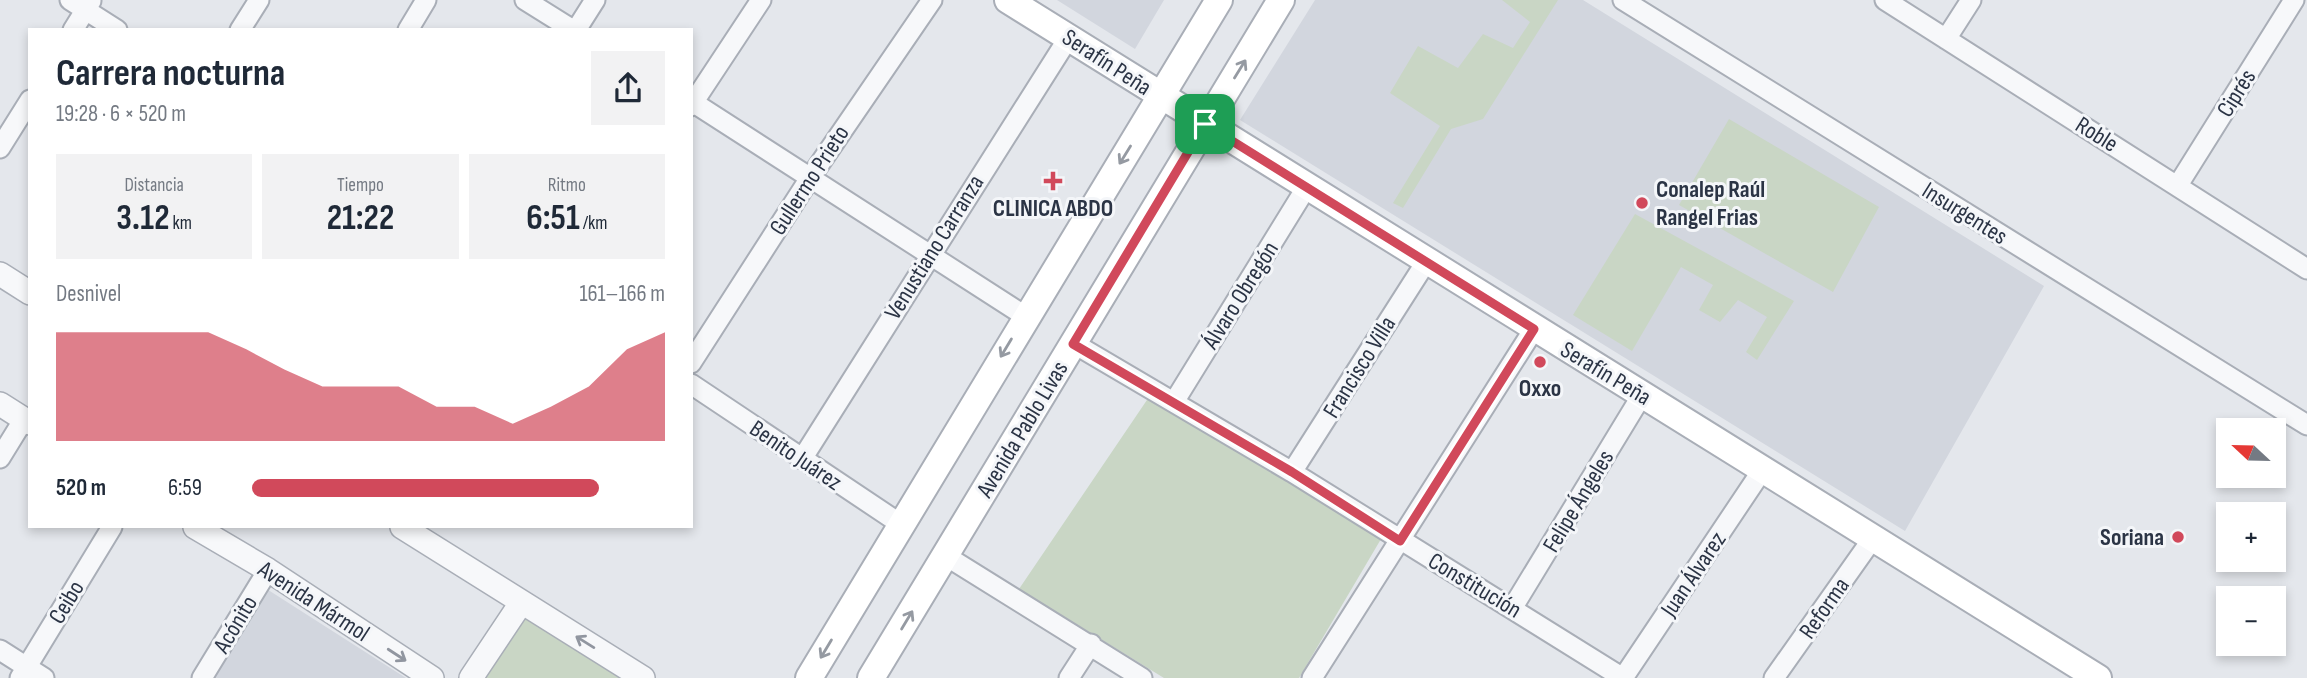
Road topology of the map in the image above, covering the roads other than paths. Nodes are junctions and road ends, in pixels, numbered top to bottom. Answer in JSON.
{"nodes":[{"id":1,"x":259,"y":0,"type":"edge"},
{"id":2,"x":426,"y":0,"type":"edge"},
{"id":3,"x":526,"y":0,"type":"edge"},
{"id":4,"x":595,"y":0,"type":"edge"},
{"id":5,"x":761,"y":0,"type":"edge"},
{"id":6,"x":932,"y":0,"type":"edge"},
{"id":7,"x":1008,"y":0,"type":"edge"},
{"id":8,"x":1219,"y":0,"type":"edge"},
{"id":9,"x":1281,"y":0,"type":"edge"},
{"id":10,"x":1623,"y":0,"type":"edge"},
{"id":11,"x":1885,"y":0,"type":"edge"},
{"id":12,"x":1971,"y":0,"type":"edge"},
{"id":13,"x":2294,"y":0,"type":"edge"},
{"id":14,"x":82,"y":3,"type":"edge"},
{"id":15,"x":74,"y":28,"type":"edge"},
{"id":16,"x":114,"y":28,"type":"edge"},
{"id":17,"x":241,"y":28,"type":"edge"},
{"id":18,"x":409,"y":28,"type":"edge"},
{"id":19,"x":572,"y":28,"type":"edge"},
{"id":20,"x":576,"y":28,"type":"edge"},
{"id":21,"x":1069,"y":37,"type":"junction"},
{"id":22,"x":1946,"y":39,"type":"junction"},
{"id":23,"x":1161,"y":97,"type":"junction"},
{"id":24,"x":693,"y":102,"type":"edge"},
{"id":25,"x":28,"y":103,"type":"edge"},
{"id":26,"x":693,"y":104,"type":"edge"},
{"id":27,"x":1205,"y":124,"type":"junction"},
{"id":28,"x":0,"y":148,"type":"edge"},
{"id":29,"x":810,"y":178,"type":"junction"},
{"id":30,"x":2178,"y":185,"type":"junction"},
{"id":31,"x":1306,"y":188,"type":"junction"},
{"id":32,"x":929,"y":253,"type":"junction"},
{"id":33,"x":1426,"y":261,"type":"junction"},
{"id":34,"x":2307,"y":269,"type":"edge"},
{"id":35,"x":0,"y":274,"type":"edge"},
{"id":36,"x":28,"y":292,"type":"edge"},
{"id":37,"x":1025,"y":316,"type":"junction"},
{"id":38,"x":1534,"y":329,"type":"junction"},
{"id":39,"x":1073,"y":344,"type":"junction"},
{"id":40,"x":693,"y":360,"type":"edge"},
{"id":41,"x":693,"y":385,"type":"edge"},
{"id":42,"x":1643,"y":395,"type":"junction"},
{"id":43,"x":1174,"y":402,"type":"junction"},
{"id":44,"x":0,"y":404,"type":"edge"},
{"id":45,"x":27,"y":421,"type":"edge"},
{"id":46,"x":2307,"y":425,"type":"edge"},
{"id":47,"x":0,"y":458,"type":"edge"},
{"id":48,"x":802,"y":459,"type":"junction"},
{"id":49,"x":1763,"y":469,"type":"junction"},
{"id":50,"x":1292,"y":472,"type":"junction"},
{"id":51,"x":902,"y":524,"type":"junction"},
{"id":52,"x":111,"y":528,"type":"edge"},
{"id":53,"x":197,"y":528,"type":"edge"},
{"id":54,"x":406,"y":528,"type":"edge"},
{"id":55,"x":429,"y":534,"type":"edge"},
{"id":56,"x":1873,"y":538,"type":"junction"},
{"id":57,"x":1400,"y":541,"type":"junction"},
{"id":58,"x":946,"y":556,"type":"junction"},
{"id":59,"x":268,"y":570,"type":"junction"},
{"id":60,"x":521,"y":603,"type":"junction"},
{"id":61,"x":1513,"y":607,"type":"junction"},
{"id":62,"x":1091,"y":644,"type":"junction"},
{"id":63,"x":0,"y":650,"type":"edge"},
{"id":64,"x":23,"y":673,"type":"edge"},
{"id":65,"x":44,"y":678,"type":"edge"},
{"id":66,"x":202,"y":678,"type":"edge"},
{"id":67,"x":432,"y":678,"type":"edge"},
{"id":68,"x":471,"y":678,"type":"edge"},
{"id":69,"x":643,"y":678,"type":"edge"},
{"id":70,"x":809,"y":678,"type":"edge"},
{"id":71,"x":871,"y":678,"type":"edge"},
{"id":72,"x":1069,"y":678,"type":"edge"},
{"id":73,"x":1142,"y":678,"type":"edge"},
{"id":74,"x":1312,"y":678,"type":"edge"},
{"id":75,"x":1623,"y":678,"type":"edge"},
{"id":76,"x":1774,"y":678,"type":"edge"},
{"id":77,"x":2098,"y":678,"type":"edge"}],
"edges":[{"from":1,"to":17,"type":"street"},
{"from":2,"to":18,"type":"street"},
{"from":3,"to":19,"type":"street"},
{"from":4,"to":20,"type":"street"},
{"from":5,"to":24,"type":"street"},
{"from":6,"to":29,"type":"street","name":"Gullermo Prieto"},
{"from":7,"to":21,"type":"main road","name":"Serafín Peña"},
{"from":8,"to":23,"type":"main road"},
{"from":27,"to":9,"type":"main road","name":"Avenida Pablo Livas","one_way":true},
{"from":10,"to":46,"type":"street","name":"Insurgentes"},
{"from":11,"to":22,"type":"street","name":"Roble"},
{"from":12,"to":22,"type":"street"},
{"from":13,"to":30,"type":"street","name":"Ciprés"},
{"from":14,"to":15,"type":"street"},
{"from":14,"to":16,"type":"street"},
{"from":21,"to":23,"type":"main road","name":"Serafín Peña"},
{"from":21,"to":32,"type":"street","name":"Venustiano Carranza"},
{"from":22,"to":30,"type":"street","name":"Roble"},
{"from":23,"to":27,"type":"main road","name":"Serafín Peña"},
{"from":23,"to":37,"type":"main road","one_way":true},
{"from":25,"to":28,"type":"street"},
{"from":26,"to":29,"type":"street"},
{"from":27,"to":31,"type":"main road","name":"Serafín Peña"},
{"from":27,"to":39,"type":"main road","name":"Avenida Pablo Livas"},
{"from":29,"to":32,"type":"street"},
{"from":29,"to":40,"type":"street","name":"Gullermo Prieto"},
{"from":30,"to":34,"type":"street","name":"Roble"},
{"from":31,"to":33,"type":"main road","name":"Serafín Peña"},
{"from":31,"to":43,"type":"street","name":"Álvaro Obregón"},
{"from":32,"to":37,"type":"street"},
{"from":32,"to":48,"type":"street","name":"Venustiano Carranza"},
{"from":33,"to":38,"type":"main road","name":"Serafín Peña"},
{"from":33,"to":50,"type":"street","name":"Francisco Villa"},
{"from":35,"to":36,"type":"street"},
{"from":37,"to":51,"type":"main road","one_way":true},
{"from":38,"to":42,"type":"main road","name":"Serafín Peña"},
{"from":38,"to":57,"type":"street"},
{"from":39,"to":43,"type":"street","name":"Constitución"},
{"from":39,"to":58,"type":"main road","name":"Avenida Pablo Livas"},
{"from":41,"to":48,"type":"street","name":"Benito Juárez"},
{"from":42,"to":49,"type":"main road","name":"Serafín Peña"},
{"from":42,"to":61,"type":"street","name":"Felipe Ángeles"},
{"from":43,"to":50,"type":"street","name":"Constitución"},
{"from":44,"to":45,"type":"street"},
{"from":45,"to":47,"type":"street"},
{"from":48,"to":51,"type":"street","name":"Benito Juárez"},
{"from":49,"to":56,"type":"main road","name":"Serafín Peña"},
{"from":49,"to":75,"type":"street","name":"Juan Álvarez"},
{"from":50,"to":57,"type":"street","name":"Constitución"},
{"from":51,"to":70,"type":"main road","one_way":true},
{"from":52,"to":64,"type":"street","name":"Ceibo"},
{"from":53,"to":59,"type":"street","name":"Avenida Mármol"},
{"from":54,"to":55,"type":"street"},
{"from":55,"to":60,"type":"street"},
{"from":56,"to":76,"type":"street","name":"Reforma"},
{"from":56,"to":77,"type":"main road","name":"Serafín Peña"},
{"from":57,"to":61,"type":"street","name":"Constitución"},
{"from":57,"to":74,"type":"street"},
{"from":58,"to":62,"type":"street"},
{"from":71,"to":58,"type":"main road","name":"Avenida Pablo Livas","one_way":true},
{"from":59,"to":66,"type":"street","name":"Acónito"},
{"from":59,"to":67,"type":"street","name":"Avenida Mármol","one_way":true},
{"from":60,"to":68,"type":"street"},
{"from":69,"to":60,"type":"street","one_way":true},
{"from":61,"to":75,"type":"street","name":"Constitución"},
{"from":62,"to":72,"type":"street"},
{"from":62,"to":73,"type":"street"},
{"from":63,"to":64,"type":"street"},
{"from":64,"to":65,"type":"street"}]}
